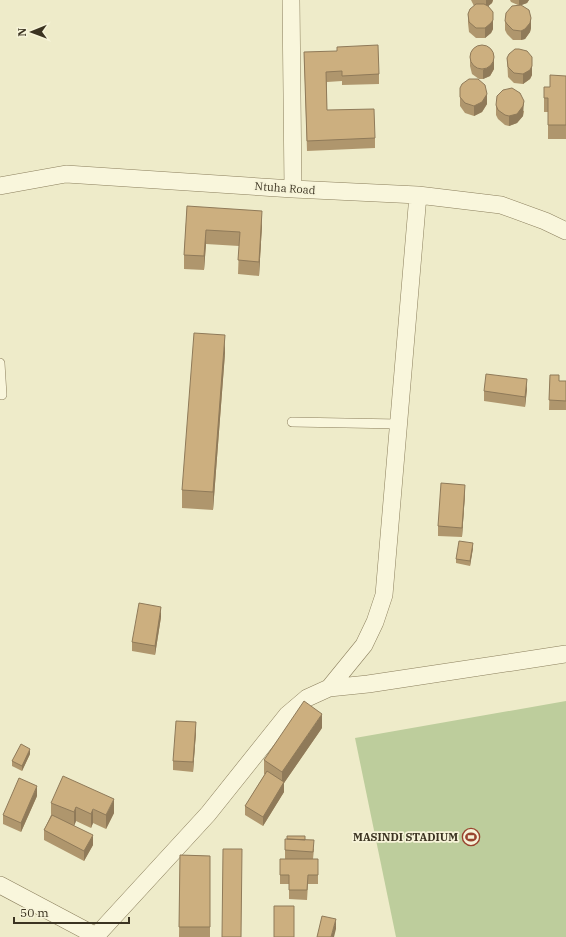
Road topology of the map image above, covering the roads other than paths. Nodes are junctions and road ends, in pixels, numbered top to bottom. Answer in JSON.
{"nodes":[{"id":1,"x":291,"y":0,"type":"edge"},
{"id":2,"x":0,"y":186,"type":"edge"},
{"id":3,"x":293,"y":189,"type":"junction"},
{"id":4,"x":418,"y":195,"type":"junction"},
{"id":5,"x":566,"y":231,"type":"edge"},
{"id":6,"x":0,"y":363,"type":"edge"},
{"id":7,"x":2,"y":395,"type":"dead end"},
{"id":8,"x":292,"y":422,"type":"dead end"},
{"id":9,"x":399,"y":424,"type":"junction"},
{"id":10,"x":566,"y":654,"type":"edge"},
{"id":11,"x":329,"y":688,"type":"junction"},
{"id":12,"x":0,"y":885,"type":"edge"},
{"id":13,"x":92,"y":936,"type":"edge"}],
"edges":[{"from":1,"to":3,"type":"street"},
{"from":2,"to":3,"type":"street","name":"Ntuha Road"},
{"from":3,"to":4,"type":"street","name":"Ntuha Road"},
{"from":4,"to":5,"type":"street","name":"Ntuha Road"},
{"from":4,"to":9,"type":"street"},
{"from":6,"to":7,"type":"lane"},
{"from":8,"to":9,"type":"lane"},
{"from":9,"to":11,"type":"street"},
{"from":10,"to":11,"type":"street"},
{"from":11,"to":13,"type":"street"},
{"from":12,"to":13,"type":"street"}]}
